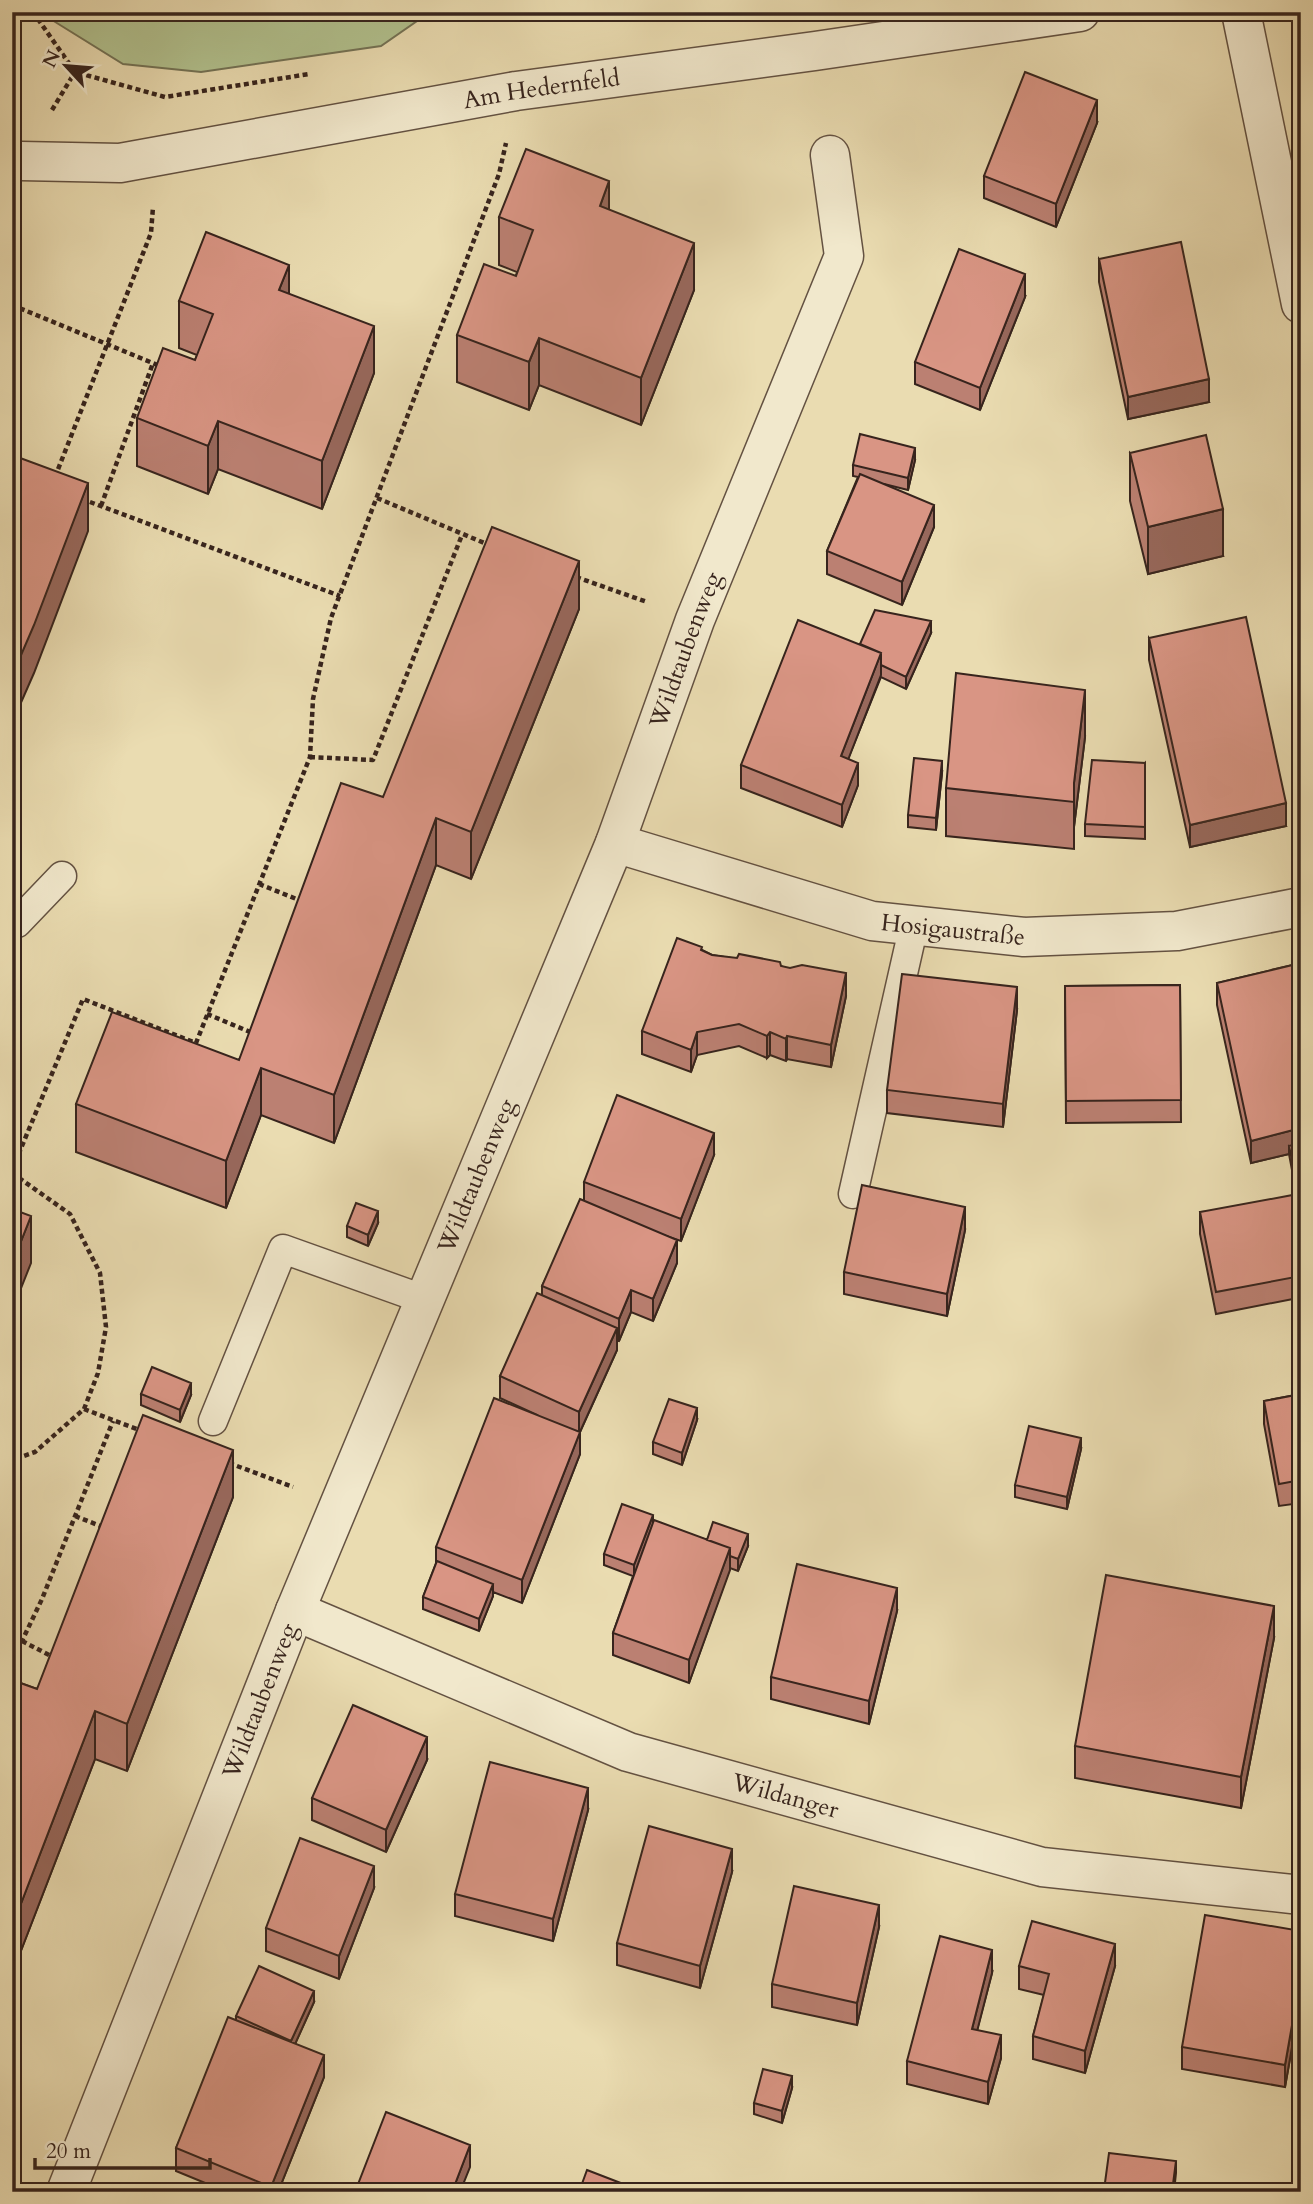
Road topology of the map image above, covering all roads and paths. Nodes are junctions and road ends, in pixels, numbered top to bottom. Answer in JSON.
{"nodes":[{"id":1,"x":33,"y":12,"type":"edge"},
{"id":2,"x":690,"y":12,"type":"edge"},
{"id":3,"x":1080,"y":12,"type":"edge"},
{"id":4,"x":1241,"y":12,"type":"edge"},
{"id":5,"x":652,"y":19,"type":"dead end"},
{"id":6,"x":317,"y":72,"type":"dead end"},
{"id":7,"x":516,"y":91,"type":"junction"},
{"id":8,"x":830,"y":155,"type":"dead end"},
{"id":9,"x":158,"y":157,"type":"junction"},
{"id":10,"x":15,"y":159,"type":"edge"},
{"id":11,"x":1301,"y":304,"type":"edge"},
{"id":12,"x":12,"y":305,"type":"edge"},
{"id":13,"x":108,"y":345,"type":"junction"},
{"id":14,"x":153,"y":363,"type":"junction"},
{"id":15,"x":163,"y":368,"type":"edge"},
{"id":16,"x":50,"y":488,"type":"edge"},
{"id":17,"x":76,"y":497,"type":"edge"},
{"id":18,"x":377,"y":498,"type":"junction"},
{"id":19,"x":101,"y":506,"type":"junction"},
{"id":20,"x":462,"y":535,"type":"junction"},
{"id":21,"x":500,"y":549,"type":"edge"},
{"id":22,"x":566,"y":573,"type":"edge"},
{"id":23,"x":340,"y":596,"type":"junction"},
{"id":24,"x":695,"y":620,"type":"junction"},
{"id":25,"x":310,"y":757,"type":"junction"},
{"id":26,"x":615,"y":843,"type":"junction"},
{"id":27,"x":62,"y":876,"type":"dead end"},
{"id":28,"x":259,"y":884,"type":"junction"},
{"id":29,"x":307,"y":903,"type":"edge"},
{"id":30,"x":1301,"y":907,"type":"edge"},
{"id":31,"x":12,"y":923,"type":"edge"},
{"id":32,"x":914,"y":925,"type":"junction"},
{"id":33,"x":207,"y":1014,"type":"junction"},
{"id":34,"x":258,"y":1036,"type":"edge"},
{"id":35,"x":196,"y":1043,"type":"junction"},
{"id":36,"x":192,"y":1055,"type":"edge"},
{"id":37,"x":12,"y":1171,"type":"edge"},
{"id":38,"x":853,"y":1194,"type":"dead end"},
{"id":39,"x":424,"y":1299,"type":"junction"},
{"id":40,"x":113,"y":1420,"type":"dead end"},
{"id":41,"x":213,"y":1421,"type":"dead end"},
{"id":42,"x":12,"y":1460,"type":"edge"},
{"id":43,"x":75,"y":1516,"type":"junction"},
{"id":44,"x":106,"y":1528,"type":"edge"},
{"id":45,"x":295,"y":1611,"type":"junction"},
{"id":46,"x":22,"y":1641,"type":"junction"},
{"id":47,"x":12,"y":1644,"type":"edge"},
{"id":48,"x":55,"y":1658,"type":"edge"},
{"id":49,"x":1301,"y":1895,"type":"edge"},
{"id":50,"x":66,"y":2192,"type":"edge"}],
"edges":[{"from":1,"to":6,"type":"path"},
{"from":2,"to":5,"type":"path"},
{"from":3,"to":7,"type":"street","name":"Am Hedernfeld"},
{"from":4,"to":11,"type":"street"},
{"from":7,"to":9,"type":"street","name":"Am Hedernfeld"},
{"from":7,"to":18,"type":"path"},
{"from":8,"to":24,"type":"street","name":"Wildtaubenweg"},
{"from":9,"to":10,"type":"street","name":"Am Hedernfeld"},
{"from":9,"to":13,"type":"path"},
{"from":12,"to":13,"type":"path"},
{"from":13,"to":14,"type":"path"},
{"from":13,"to":16,"type":"path"},
{"from":14,"to":15,"type":"path"},
{"from":14,"to":19,"type":"path"},
{"from":17,"to":19,"type":"path"},
{"from":18,"to":20,"type":"path"},
{"from":18,"to":23,"type":"path"},
{"from":19,"to":23,"type":"path"},
{"from":20,"to":21,"type":"path"},
{"from":20,"to":25,"type":"path"},
{"from":22,"to":24,"type":"path"},
{"from":23,"to":25,"type":"path"},
{"from":24,"to":26,"type":"street","name":"Wildtaubenweg"},
{"from":25,"to":28,"type":"path"},
{"from":26,"to":32,"type":"street","name":"Hosigaustraße"},
{"from":26,"to":39,"type":"street","name":"Wildtaubenweg"},
{"from":27,"to":31,"type":"lane"},
{"from":28,"to":29,"type":"path"},
{"from":28,"to":33,"type":"path"},
{"from":30,"to":32,"type":"street","name":"Hosigaustraße"},
{"from":32,"to":38,"type":"lane"},
{"from":33,"to":34,"type":"path"},
{"from":33,"to":35,"type":"path"},
{"from":35,"to":36,"type":"path"},
{"from":35,"to":37,"type":"path"},
{"from":37,"to":42,"type":"path"},
{"from":39,"to":41,"type":"lane"},
{"from":39,"to":45,"type":"street","name":"Wildtaubenweg"},
{"from":40,"to":43,"type":"path"},
{"from":43,"to":44,"type":"path"},
{"from":43,"to":46,"type":"path"},
{"from":45,"to":49,"type":"street","name":"Wildanger"},
{"from":45,"to":50,"type":"street","name":"Wildtaubenweg"},
{"from":46,"to":47,"type":"path"},
{"from":46,"to":48,"type":"path"}]}
